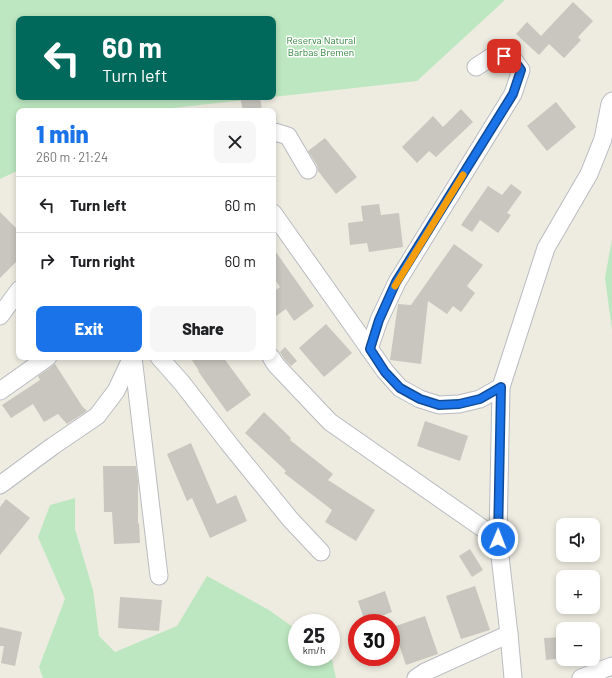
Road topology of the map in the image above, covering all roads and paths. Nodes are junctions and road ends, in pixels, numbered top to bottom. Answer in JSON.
{"nodes":[{"id":1,"x":476,"y":67,"type":"dead end"},
{"id":2,"x":612,"y":101,"type":"edge"},
{"id":3,"x":276,"y":132,"type":"edge"},
{"id":4,"x":308,"y":170,"type":"dead end"},
{"id":5,"x":276,"y":217,"type":"edge"},
{"id":6,"x":16,"y":294,"type":"edge"},
{"id":7,"x":0,"y":316,"type":"edge"},
{"id":8,"x":370,"y":349,"type":"junction"},
{"id":9,"x":44,"y":360,"type":"edge"},
{"id":10,"x":132,"y":360,"type":"edge"},
{"id":11,"x":133,"y":360,"type":"edge"},
{"id":12,"x":162,"y":360,"type":"edge"},
{"id":13,"x":273,"y":360,"type":"edge"},
{"id":14,"x":501,"y":387,"type":"junction"},
{"id":15,"x":0,"y":391,"type":"edge"},
{"id":16,"x":0,"y":485,"type":"edge"},
{"id":17,"x":498,"y":539,"type":"junction"},
{"id":18,"x":321,"y":552,"type":"dead end"},
{"id":19,"x":159,"y":576,"type":"dead end"},
{"id":20,"x":509,"y":634,"type":"junction"},
{"id":21,"x":612,"y":666,"type":"edge"},
{"id":22,"x":416,"y":678,"type":"edge"},
{"id":23,"x":513,"y":678,"type":"edge"},
{"id":24,"x":581,"y":678,"type":"edge"}],
"edges":[{"from":1,"to":8,"type":"street"},
{"from":2,"to":14,"type":"street"},
{"from":3,"to":4,"type":"street"},
{"from":5,"to":8,"type":"street"},
{"from":6,"to":7,"type":"street"},
{"from":8,"to":14,"type":"street"},
{"from":9,"to":15,"type":"street"},
{"from":10,"to":16,"type":"street"},
{"from":11,"to":19,"type":"street"},
{"from":12,"to":18,"type":"street"},
{"from":13,"to":17,"type":"street"},
{"from":14,"to":17,"type":"street"},
{"from":17,"to":20,"type":"street"},
{"from":20,"to":22,"type":"street"},
{"from":20,"to":23,"type":"street"},
{"from":21,"to":24,"type":"street"}]}
